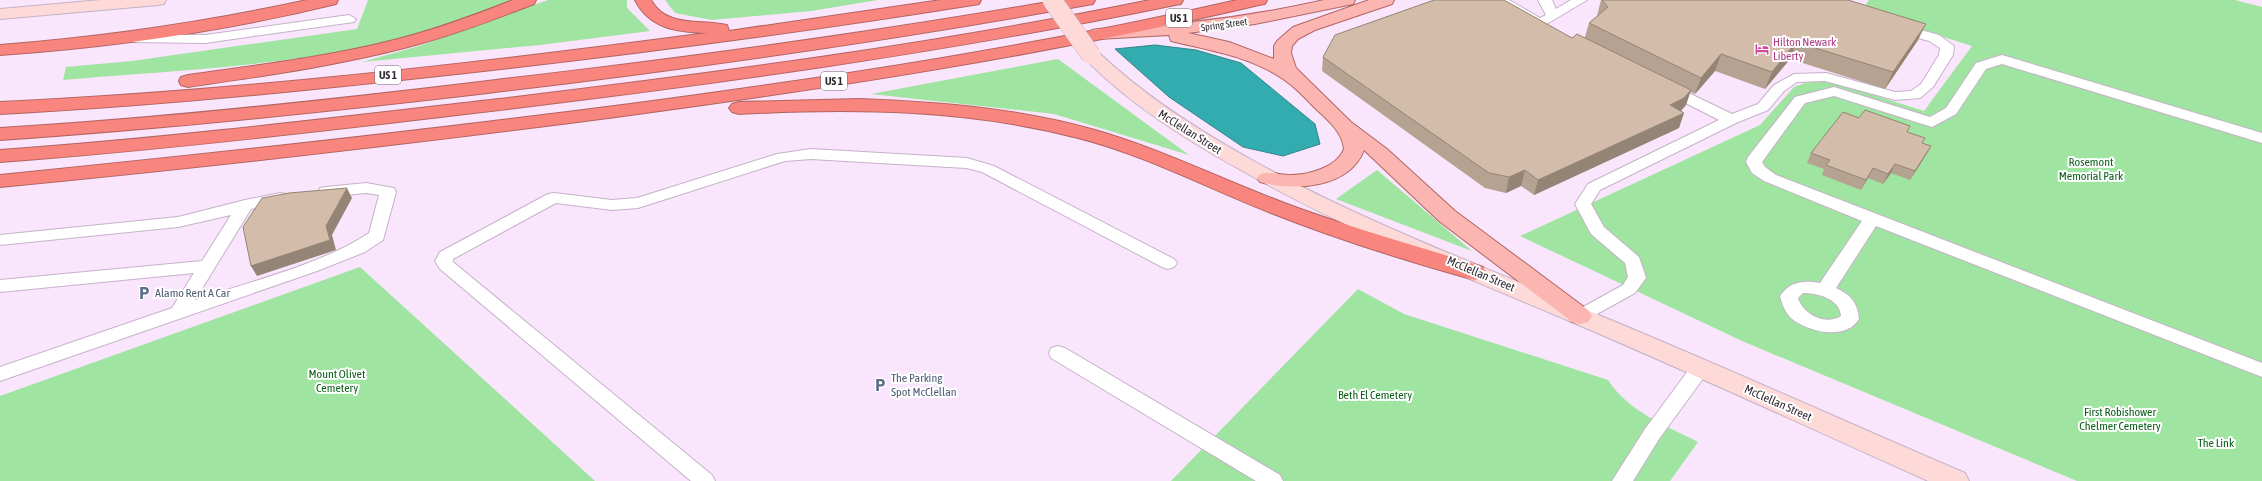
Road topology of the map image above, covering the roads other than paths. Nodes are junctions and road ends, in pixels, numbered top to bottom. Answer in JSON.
{"nodes":[{"id":1,"x":0,"y":0,"type":"edge"},
{"id":2,"x":8,"y":0,"type":"edge"},
{"id":3,"x":158,"y":0,"type":"edge"},
{"id":4,"x":330,"y":0,"type":"edge"},
{"id":5,"x":528,"y":0,"type":"edge"},
{"id":6,"x":643,"y":0,"type":"edge"},
{"id":7,"x":973,"y":0,"type":"edge"},
{"id":8,"x":1052,"y":0,"type":"edge"},
{"id":9,"x":1087,"y":0,"type":"edge"},
{"id":10,"x":1175,"y":0,"type":"edge"},
{"id":11,"x":1259,"y":0,"type":"edge"},
{"id":12,"x":1347,"y":0,"type":"edge"},
{"id":13,"x":1386,"y":0,"type":"edge"},
{"id":14,"x":1545,"y":0,"type":"edge"},
{"id":15,"x":1580,"y":0,"type":"edge"},
{"id":16,"x":1503,"y":7,"type":"edge"},
{"id":17,"x":0,"y":14,"type":"edge"},
{"id":18,"x":1553,"y":16,"type":"junction"},
{"id":19,"x":349,"y":19,"type":"dead end"},
{"id":20,"x":1540,"y":24,"type":"junction"},
{"id":21,"x":1890,"y":25,"type":"edge"},
{"id":22,"x":1554,"y":31,"type":"edge"},
{"id":23,"x":758,"y":33,"type":"junction"},
{"id":24,"x":1098,"y":34,"type":"junction"},
{"id":25,"x":1146,"y":34,"type":"junction"},
{"id":26,"x":122,"y":38,"type":"junction"},
{"id":27,"x":0,"y":50,"type":"edge"},
{"id":28,"x":0,"y":60,"type":"edge"},
{"id":29,"x":1293,"y":77,"type":"junction"},
{"id":30,"x":1653,"y":81,"type":"edge"},
{"id":31,"x":9,"y":108,"type":"edge"},
{"id":32,"x":1332,"y":115,"type":"junction"},
{"id":33,"x":568,"y":118,"type":"junction"},
{"id":34,"x":1731,"y":120,"type":"junction"},
{"id":35,"x":0,"y":134,"type":"edge"},
{"id":36,"x":2262,"y":138,"type":"edge"},
{"id":37,"x":0,"y":156,"type":"edge"},
{"id":38,"x":1267,"y":178,"type":"junction"},
{"id":39,"x":0,"y":181,"type":"edge"},
{"id":40,"x":244,"y":205,"type":"junction"},
{"id":41,"x":1872,"y":219,"type":"junction"},
{"id":42,"x":0,"y":240,"type":"edge"},
{"id":43,"x":1168,"y":263,"type":"dead end"},
{"id":44,"x":207,"y":266,"type":"junction"},
{"id":45,"x":1475,"y":272,"type":"junction"},
{"id":46,"x":0,"y":286,"type":"edge"},
{"id":47,"x":1825,"y":290,"type":"dead end"},
{"id":48,"x":179,"y":312,"type":"junction"},
{"id":49,"x":1580,"y":316,"type":"junction"},
{"id":50,"x":1058,"y":352,"type":"dead end"},
{"id":51,"x":1700,"y":369,"type":"junction"},
{"id":52,"x":2262,"y":370,"type":"edge"},
{"id":53,"x":0,"y":374,"type":"edge"},
{"id":54,"x":705,"y":481,"type":"edge"},
{"id":55,"x":1272,"y":481,"type":"edge"},
{"id":56,"x":1622,"y":481,"type":"edge"},
{"id":57,"x":1955,"y":481,"type":"edge"}],
"edges":[{"from":1,"to":2,"type":"main road"},
{"from":3,"to":17,"type":"main road"},
{"from":4,"to":26,"type":"highway"},
{"from":5,"to":31,"type":"highway"},
{"from":6,"to":23,"type":"highway"},
{"from":7,"to":23,"type":"highway","number":"US 1"},
{"from":8,"to":38,"type":"main road","name":"McClellan Street","bridge":true},
{"from":9,"to":35,"type":"highway"},
{"from":10,"to":37,"type":"highway"},
{"from":11,"to":24,"type":"highway","number":"US 1"},
{"from":12,"to":25,"type":"main road","name":"Spring Street"},
{"from":13,"to":29,"type":"main road"},
{"from":14,"to":18,"type":"lane"},
{"from":15,"to":18,"type":"lane"},
{"from":16,"to":20,"type":"lane"},
{"from":18,"to":20,"type":"lane"},
{"from":19,"to":26,"type":"lane"},
{"from":20,"to":22,"type":"lane"},
{"from":21,"to":34,"type":"lane"},
{"from":23,"to":31,"type":"highway","number":"US 1"},
{"from":24,"to":25,"type":"main road","name":"Spring Street"},
{"from":24,"to":33,"type":"highway","number":"US 1"},
{"from":25,"to":29,"type":"main road"},
{"from":26,"to":27,"type":"highway"},
{"from":26,"to":28,"type":"highway"},
{"from":29,"to":32,"type":"main road"},
{"from":30,"to":34,"type":"lane"},
{"from":32,"to":38,"type":"main road"},
{"from":32,"to":49,"type":"main road"},
{"from":33,"to":39,"type":"highway","number":"US 1"},
{"from":33,"to":45,"type":"highway"},
{"from":34,"to":49,"type":"lane"},
{"from":36,"to":41,"type":"lane"},
{"from":38,"to":45,"type":"main road","name":"McClellan Street"},
{"from":40,"to":42,"type":"lane"},
{"from":40,"to":44,"type":"lane"},
{"from":40,"to":48,"type":"lane"},
{"from":41,"to":47,"type":"lane"},
{"from":41,"to":52,"type":"lane"},
{"from":43,"to":54,"type":"lane"},
{"from":44,"to":46,"type":"lane"},
{"from":44,"to":48,"type":"lane"},
{"from":45,"to":49,"type":"main road","name":"McClellan Street"},
{"from":48,"to":53,"type":"lane"},
{"from":49,"to":51,"type":"main road","name":"McClellan Street"},
{"from":50,"to":55,"type":"lane"},
{"from":51,"to":56,"type":"lane"},
{"from":51,"to":57,"type":"main road","name":"McClellan Street"}]}
